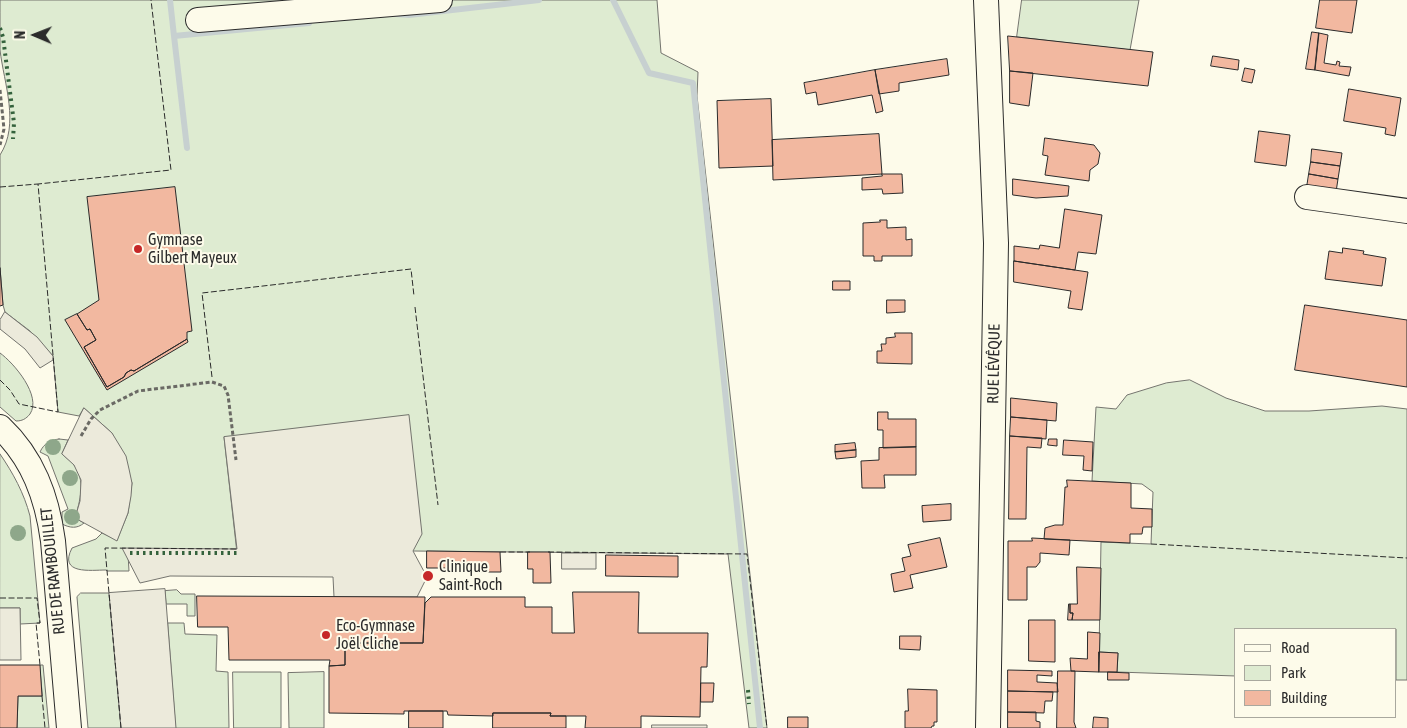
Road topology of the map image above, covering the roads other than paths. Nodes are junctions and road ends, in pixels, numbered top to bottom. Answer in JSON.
{"nodes":[{"id":1,"x":440,"y":0,"type":"edge"},
{"id":2,"x":986,"y":0,"type":"edge"},
{"id":3,"x":405,"y":1,"type":"edge"},
{"id":4,"x":198,"y":20,"type":"dead end"},
{"id":5,"x":1307,"y":197,"type":"dead end"},
{"id":6,"x":1407,"y":211,"type":"edge"},
{"id":7,"x":0,"y":427,"type":"edge"},
{"id":8,"x":68,"y":728,"type":"edge"},
{"id":9,"x":988,"y":728,"type":"edge"}],
"edges":[{"from":1,"to":3,"type":"street"},
{"from":2,"to":9,"type":"street","name":"RUE LÉVÊQUE"},
{"from":3,"to":4,"type":"street"},
{"from":5,"to":6,"type":"street"},
{"from":7,"to":8,"type":"street","name":"RUE DE RAMBOUILLET"}]}
